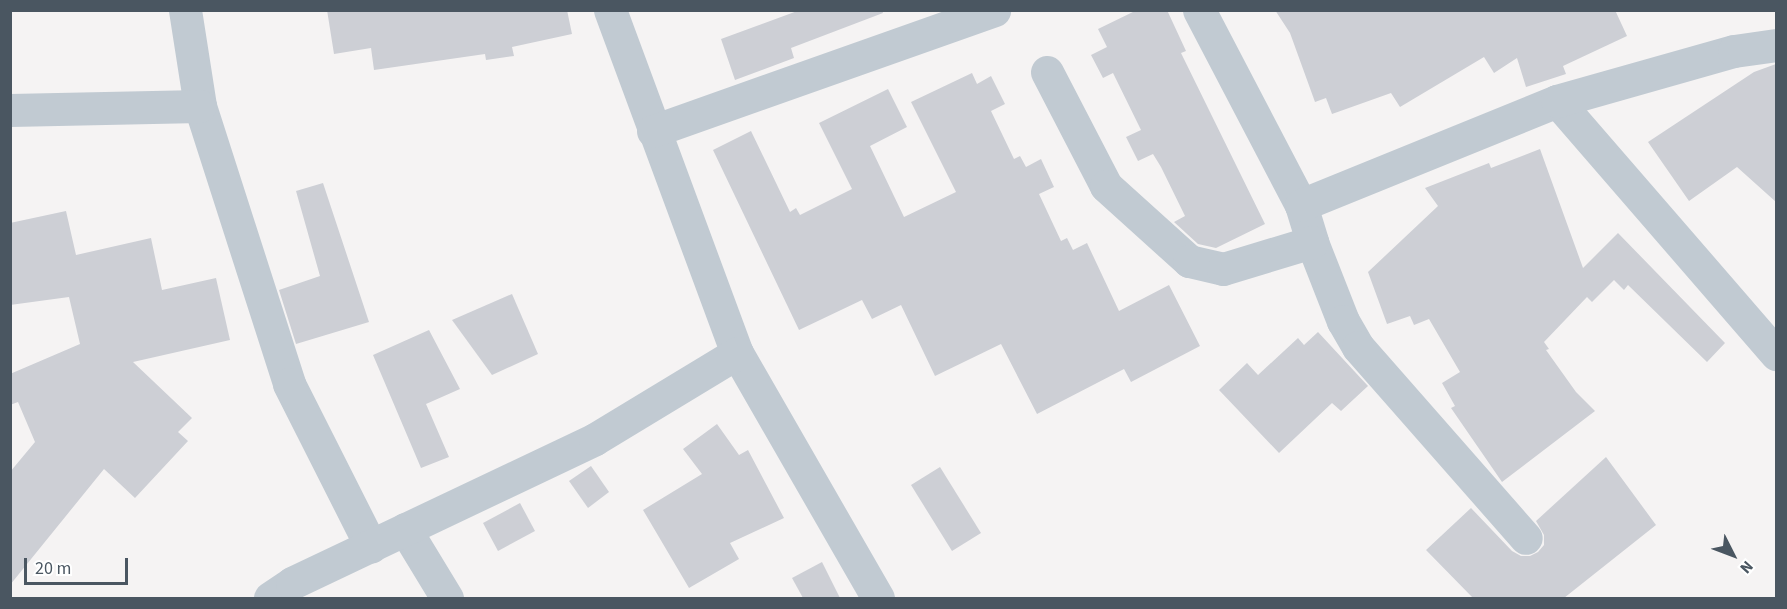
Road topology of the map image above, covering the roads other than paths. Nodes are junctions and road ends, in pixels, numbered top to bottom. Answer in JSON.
{"nodes":[{"id":1,"x":185,"y":10,"type":"edge"},
{"id":2,"x":610,"y":10,"type":"edge"},
{"id":3,"x":994,"y":10,"type":"edge"},
{"id":4,"x":1199,"y":10,"type":"edge"},
{"id":5,"x":1776,"y":45,"type":"edge"},
{"id":6,"x":1047,"y":72,"type":"dead end"},
{"id":7,"x":1557,"y":101,"type":"junction"},
{"id":8,"x":200,"y":106,"type":"junction"},
{"id":9,"x":10,"y":110,"type":"edge"},
{"id":10,"x":653,"y":131,"type":"junction"},
{"id":11,"x":1301,"y":205,"type":"junction"},
{"id":12,"x":1312,"y":242,"type":"junction"},
{"id":13,"x":737,"y":353,"type":"junction"},
{"id":14,"x":1776,"y":354,"type":"edge"},
{"id":15,"x":405,"y":529,"type":"junction"},
{"id":16,"x":1526,"y":538,"type":"dead end"},
{"id":17,"x":371,"y":546,"type":"junction"},
{"id":18,"x":270,"y":598,"type":"edge"},
{"id":19,"x":447,"y":598,"type":"edge"},
{"id":20,"x":878,"y":598,"type":"edge"}],
"edges":[{"from":1,"to":8,"type":"street"},
{"from":2,"to":10,"type":"street"},
{"from":3,"to":10,"type":"street"},
{"from":4,"to":11,"type":"street"},
{"from":5,"to":7,"type":"street"},
{"from":6,"to":12,"type":"street"},
{"from":7,"to":11,"type":"street"},
{"from":7,"to":14,"type":"street"},
{"from":8,"to":9,"type":"street"},
{"from":8,"to":17,"type":"street"},
{"from":10,"to":13,"type":"street"},
{"from":11,"to":12,"type":"street"},
{"from":12,"to":16,"type":"street"},
{"from":13,"to":15,"type":"street"},
{"from":13,"to":20,"type":"street"},
{"from":15,"to":17,"type":"street"},
{"from":15,"to":19,"type":"street"},
{"from":17,"to":18,"type":"street"}]}
